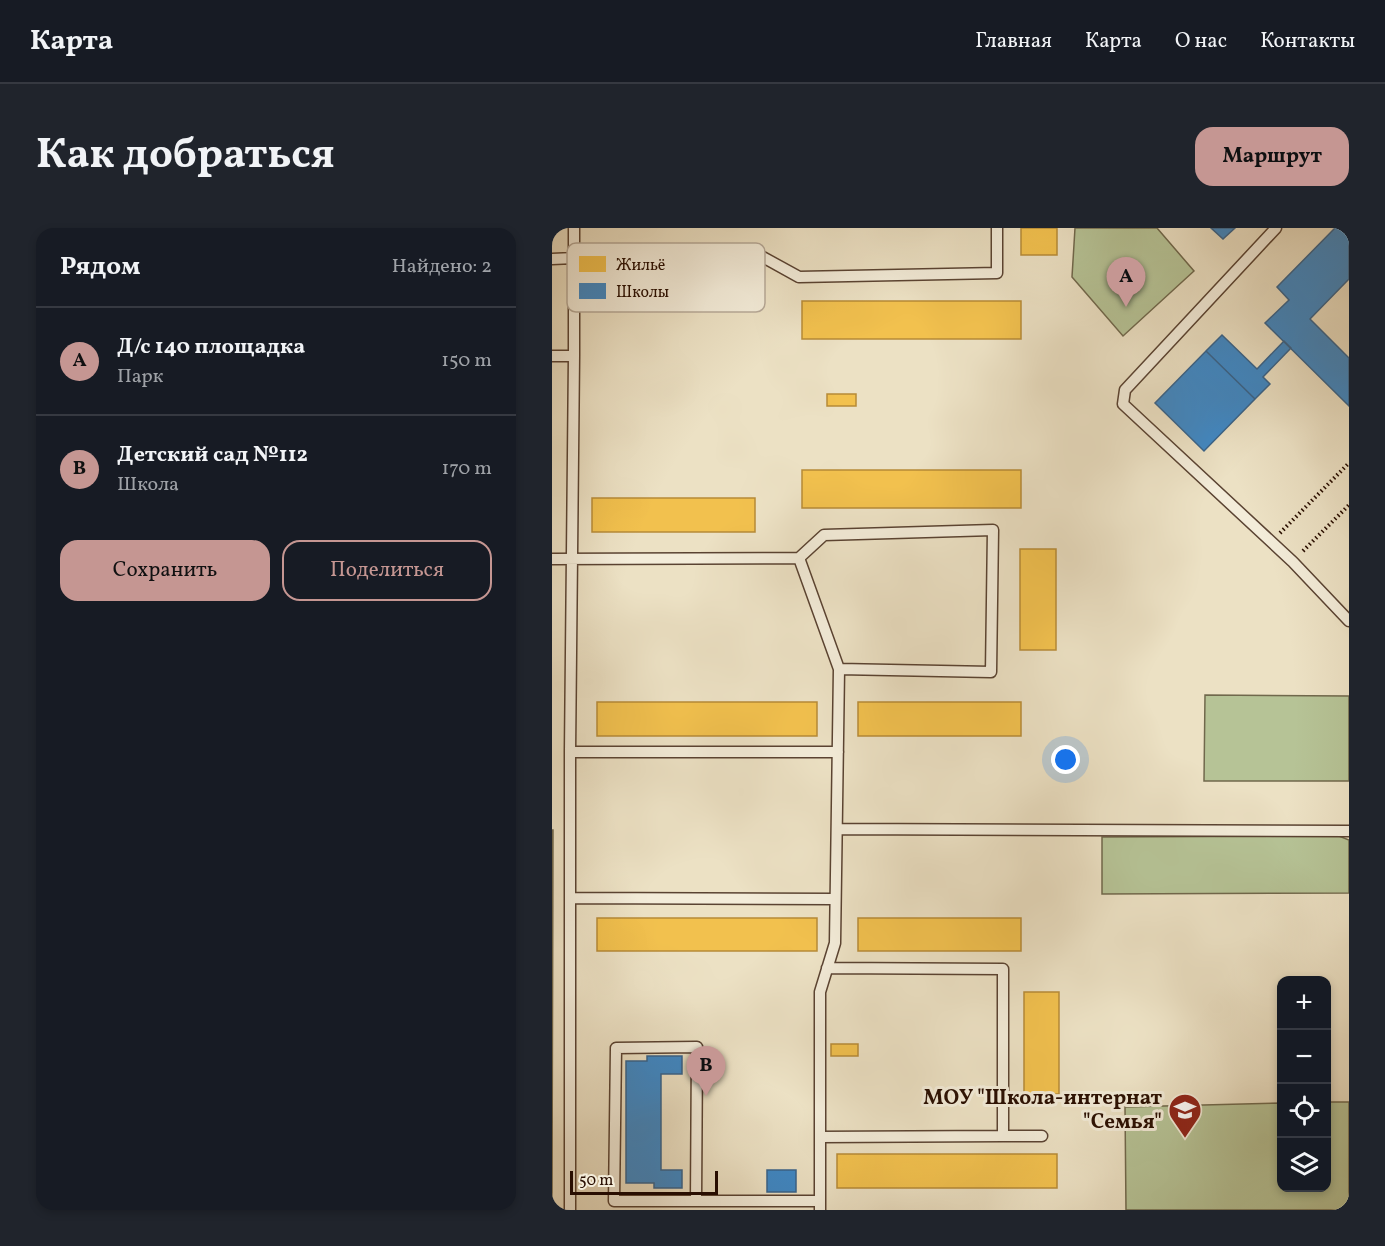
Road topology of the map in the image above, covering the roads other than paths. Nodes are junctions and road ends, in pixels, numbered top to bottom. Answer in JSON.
{"nodes":[{"id":1,"x":997,"y":228,"type":"edge"},
{"id":2,"x":1276,"y":228,"type":"edge"},
{"id":3,"x":567,"y":258,"type":"edge"},
{"id":4,"x":765,"y":258,"type":"edge"},
{"id":5,"x":552,"y":259,"type":"edge"},
{"id":6,"x":574,"y":312,"type":"edge"},
{"id":7,"x":552,"y":356,"type":"edge"},
{"id":8,"x":574,"y":356,"type":"junction"},
{"id":9,"x":799,"y":558,"type":"junction"},
{"id":10,"x":552,"y":559,"type":"edge"},
{"id":11,"x":574,"y":559,"type":"junction"},
{"id":12,"x":1349,"y":621,"type":"edge"},
{"id":13,"x":839,"y":669,"type":"junction"},
{"id":14,"x":570,"y":752,"type":"junction"},
{"id":15,"x":838,"y":752,"type":"junction"},
{"id":16,"x":837,"y":829,"type":"junction"},
{"id":17,"x":1349,"y":831,"type":"edge"},
{"id":18,"x":570,"y":898,"type":"junction"},
{"id":19,"x":835,"y":899,"type":"junction"},
{"id":20,"x":827,"y":968,"type":"junction"},
{"id":21,"x":1003,"y":1136,"type":"junction"},
{"id":22,"x":1042,"y":1136,"type":"dead end"},
{"id":23,"x":820,"y":1137,"type":"junction"},
{"id":24,"x":696,"y":1201,"type":"junction"},
{"id":25,"x":820,"y":1206,"type":"edge"},
{"id":26,"x":570,"y":1210,"type":"edge"}],
"edges":[{"from":1,"to":4,"type":"lane"},
{"from":2,"to":12,"type":"lane"},
{"from":3,"to":5,"type":"lane"},
{"from":6,"to":8,"type":"lane"},
{"from":7,"to":8,"type":"lane"},
{"from":8,"to":11,"type":"lane"},
{"from":9,"to":11,"type":"lane"},
{"from":9,"to":13,"type":"lane"},
{"from":9,"to":13,"type":"lane"},
{"from":10,"to":11,"type":"lane"},
{"from":11,"to":14,"type":"lane"},
{"from":13,"to":15,"type":"lane"},
{"from":14,"to":15,"type":"lane"},
{"from":14,"to":18,"type":"lane"},
{"from":15,"to":16,"type":"lane"},
{"from":16,"to":17,"type":"lane"},
{"from":16,"to":19,"type":"lane"},
{"from":18,"to":19,"type":"lane"},
{"from":18,"to":26,"type":"lane"},
{"from":19,"to":20,"type":"lane"},
{"from":20,"to":21,"type":"lane"},
{"from":20,"to":23,"type":"lane"},
{"from":21,"to":22,"type":"lane"},
{"from":21,"to":23,"type":"lane"},
{"from":23,"to":25,"type":"lane"},
{"from":24,"to":24,"type":"lane"},
{"from":24,"to":25,"type":"lane"}]}
